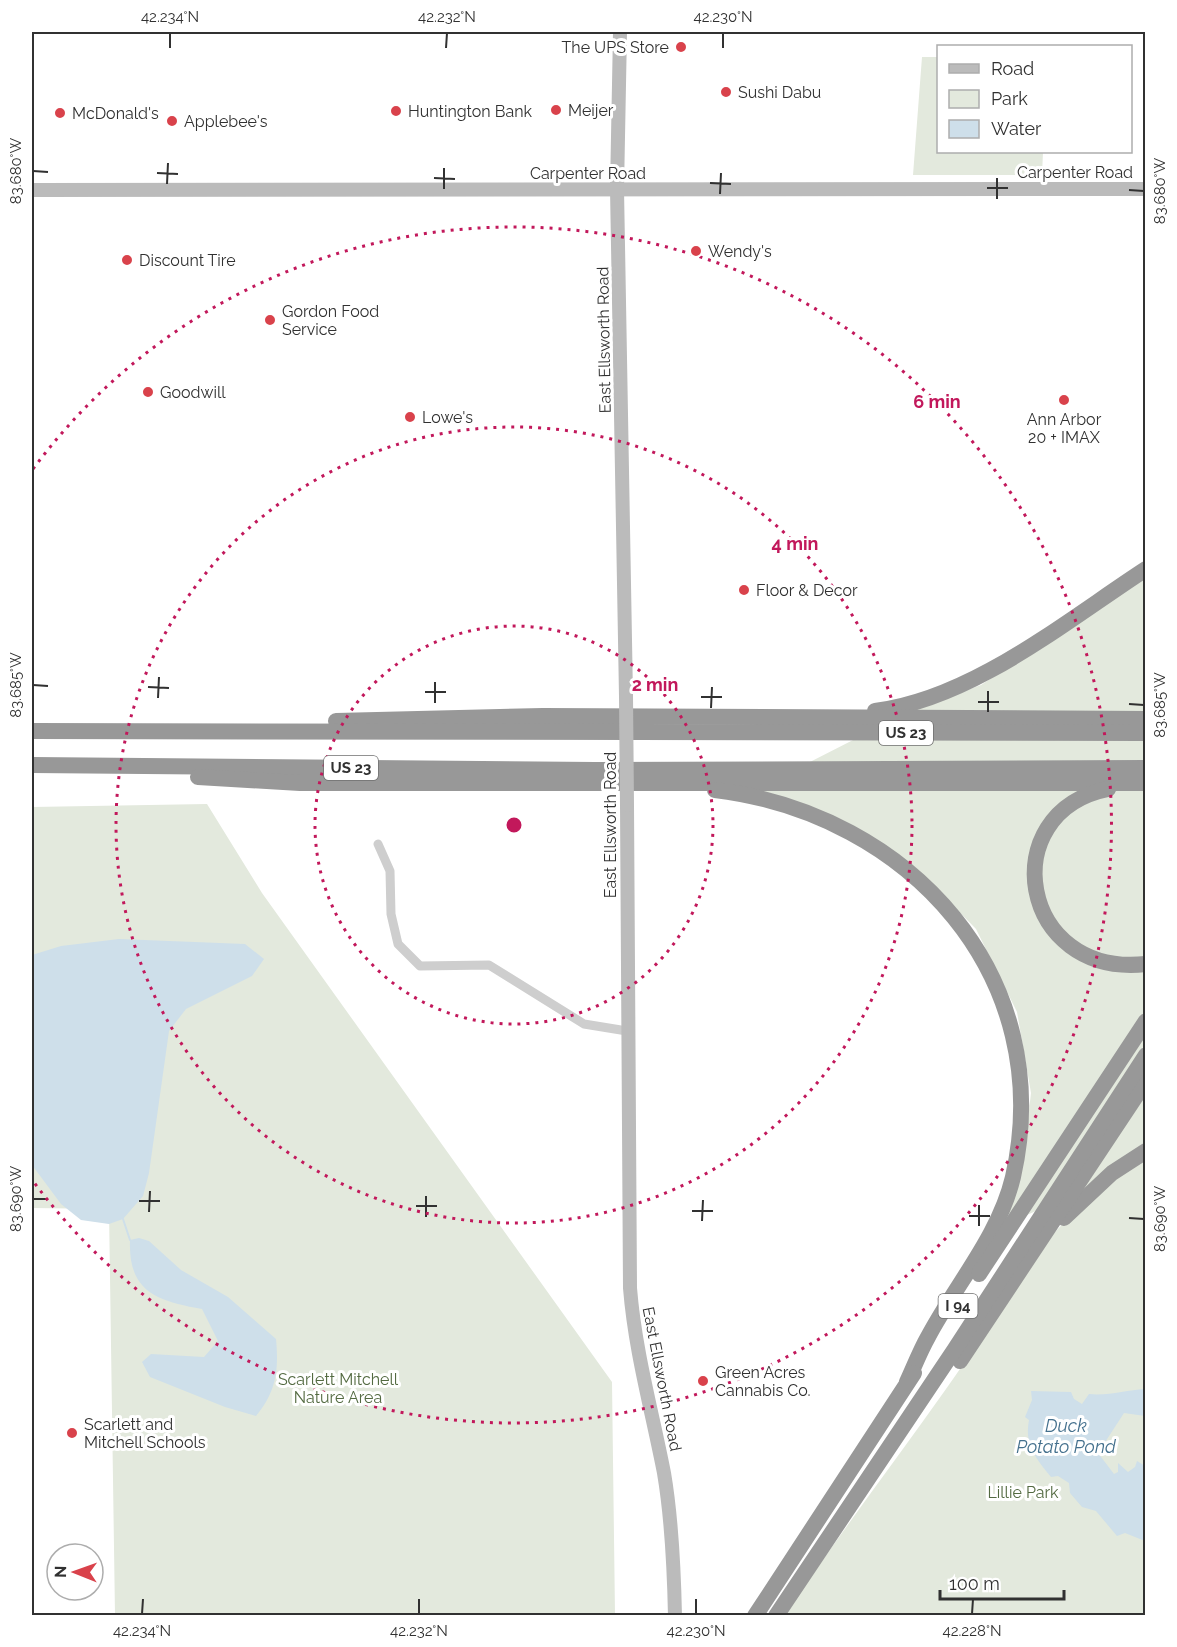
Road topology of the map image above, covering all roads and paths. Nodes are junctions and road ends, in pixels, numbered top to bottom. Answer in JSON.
{"nodes":[{"id":1,"x":620,"y":32,"type":"edge"},
{"id":2,"x":617,"y":189,"type":"junction"},
{"id":3,"x":1146,"y":189,"type":"edge"},
{"id":4,"x":32,"y":190,"type":"edge"},
{"id":5,"x":1146,"y":569,"type":"edge"},
{"id":6,"x":827,"y":717,"type":"junction"},
{"id":7,"x":1146,"y":719,"type":"edge"},
{"id":8,"x":32,"y":731,"type":"edge"},
{"id":9,"x":165,"y":731,"type":"junction"},
{"id":10,"x":1146,"y":733,"type":"edge"},
{"id":11,"x":32,"y":765,"type":"edge"},
{"id":12,"x":108,"y":766,"type":"junction"},
{"id":13,"x":1144,"y":778,"type":"edge"},
{"id":14,"x":661,"y":782,"type":"junction"},
{"id":15,"x":378,"y":844,"type":"dead end"},
{"id":16,"x":1146,"y":964,"type":"edge"},
{"id":17,"x":1146,"y":1022,"type":"edge"},
{"id":18,"x":627,"y":1031,"type":"junction"},
{"id":19,"x":1146,"y":1055,"type":"edge"},
{"id":20,"x":1146,"y":1081,"type":"edge"},
{"id":21,"x":1146,"y":1151,"type":"edge"},
{"id":22,"x":1030,"y":1257,"type":"junction"},
{"id":23,"x":907,"y":1382,"type":"junction"},
{"id":24,"x":852,"y":1500,"type":"junction"},
{"id":25,"x":675,"y":1616,"type":"edge"},
{"id":26,"x":755,"y":1616,"type":"edge"},
{"id":27,"x":776,"y":1616,"type":"edge"}],
"edges":[{"from":1,"to":2,"type":"main road","name":"East Ellsworth Road"},
{"from":2,"to":3,"type":"main road","name":"Carpenter Road"},
{"from":2,"to":4,"type":"main road","name":"Carpenter Road"},
{"from":2,"to":18,"type":"main road","name":"East Ellsworth Road","bridge":true},
{"from":5,"to":6,"type":"highway"},
{"from":6,"to":7,"type":"highway"},
{"from":6,"to":9,"type":"highway"},
{"from":8,"to":9,"type":"highway","number":"US 23"},
{"from":9,"to":10,"type":"highway","number":"US 23"},
{"from":11,"to":12,"type":"highway","number":"US 23"},
{"from":12,"to":13,"type":"highway","number":"US 23"},
{"from":12,"to":14,"type":"highway"},
{"from":13,"to":14,"type":"highway"},
{"from":13,"to":16,"type":"highway"},
{"from":14,"to":23,"type":"highway"},
{"from":15,"to":18,"type":"street"},
{"from":17,"to":23,"type":"highway","number":"I 94"},
{"from":18,"to":25,"type":"main road","name":"East Ellsworth Road"},
{"from":19,"to":24,"type":"highway","number":"I 94"},
{"from":20,"to":22,"type":"highway"},
{"from":21,"to":22,"type":"highway"},
{"from":22,"to":24,"type":"highway"},
{"from":23,"to":26,"type":"highway","number":"I 94"},
{"from":24,"to":27,"type":"highway","number":"I 94"}]}
